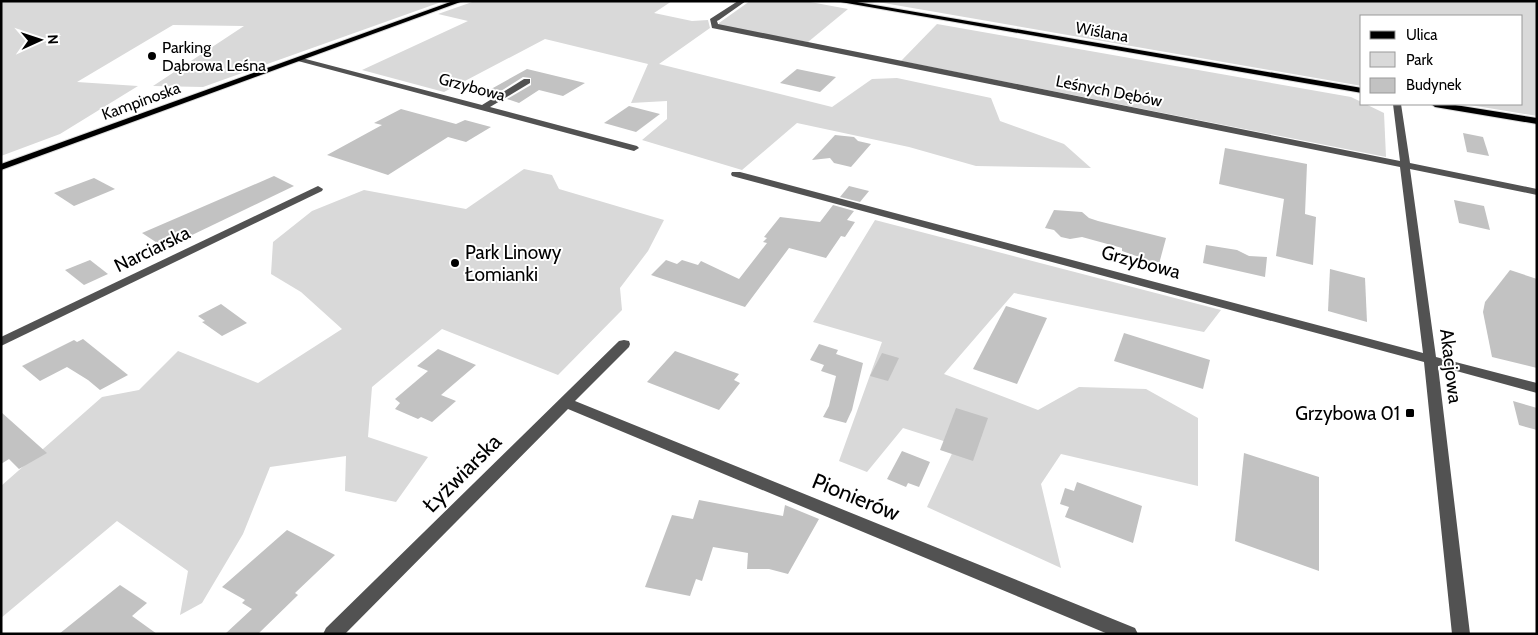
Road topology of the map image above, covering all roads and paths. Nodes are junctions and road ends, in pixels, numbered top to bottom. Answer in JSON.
{"nodes":[{"id":1,"x":460,"y":1,"type":"edge"},
{"id":2,"x":743,"y":1,"type":"edge"},
{"id":3,"x":838,"y":1,"type":"edge"},
{"id":4,"x":302,"y":59,"type":"junction"},
{"id":5,"x":527,"y":82,"type":"dead end"},
{"id":6,"x":1360,"y":91,"type":"edge"},
{"id":7,"x":1397,"y":105,"type":"edge"},
{"id":8,"x":1441,"y":105,"type":"edge"},
{"id":9,"x":482,"y":108,"type":"junction"},
{"id":10,"x":1537,"y":121,"type":"edge"},
{"id":11,"x":634,"y":148,"type":"dead end"},
{"id":12,"x":1405,"y":166,"type":"junction"},
{"id":13,"x":1,"y":167,"type":"edge"},
{"id":14,"x":736,"y":174,"type":"dead end"},
{"id":15,"x":318,"y":189,"type":"dead end"},
{"id":16,"x":1537,"y":192,"type":"edge"},
{"id":17,"x":1,"y":342,"type":"edge"},
{"id":18,"x":624,"y":344,"type":"dead end"},
{"id":19,"x":1430,"y":359,"type":"junction"},
{"id":20,"x":1537,"y":388,"type":"edge"},
{"id":21,"x":566,"y":402,"type":"junction"},
{"id":22,"x":332,"y":634,"type":"edge"},
{"id":23,"x":1128,"y":634,"type":"edge"},
{"id":24,"x":1461,"y":634,"type":"edge"}],
"edges":[{"from":1,"to":4,"type":"main road","name":"Kampinoska"},
{"from":2,"to":12,"type":"street","name":"Leśnych Dębów"},
{"from":3,"to":6,"type":"main road","name":"Wiślana"},
{"from":4,"to":9,"type":"street","name":"Grzybowa"},
{"from":4,"to":13,"type":"main road","name":"Kampinoska"},
{"from":5,"to":9,"type":"street"},
{"from":7,"to":12,"type":"street","name":"Akacjowa"},
{"from":8,"to":10,"type":"main road"},
{"from":9,"to":11,"type":"street","name":"Grzybowa"},
{"from":12,"to":16,"type":"street","name":"Leśnych Dębów"},
{"from":12,"to":19,"type":"street","name":"Akacjowa"},
{"from":14,"to":19,"type":"street","name":"Grzybowa"},
{"from":15,"to":17,"type":"street","name":"Narciarska"},
{"from":18,"to":21,"type":"street","name":"Łyżwiarska"},
{"from":19,"to":20,"type":"street","name":"Grzybowa"},
{"from":19,"to":24,"type":"street","name":"Akacjowa"},
{"from":21,"to":22,"type":"street","name":"Łyżwiarska"},
{"from":21,"to":23,"type":"street","name":"Pionierów"}]}
